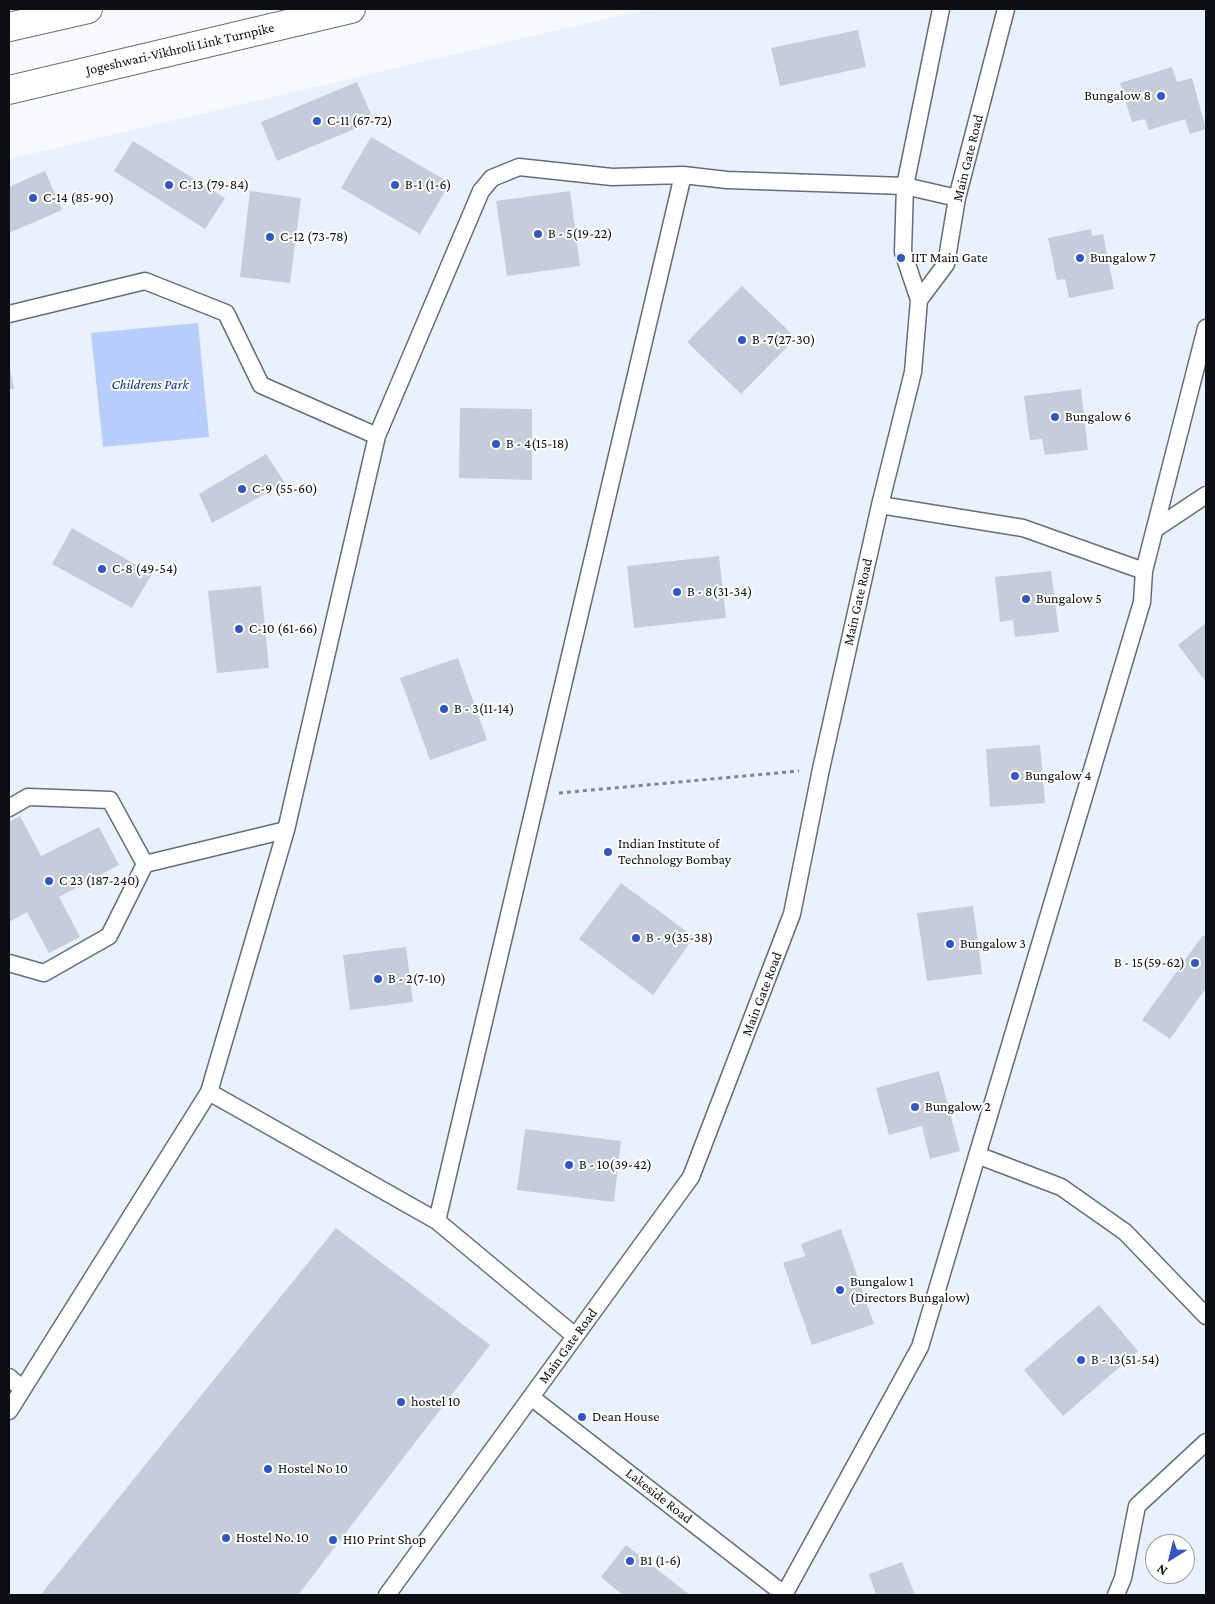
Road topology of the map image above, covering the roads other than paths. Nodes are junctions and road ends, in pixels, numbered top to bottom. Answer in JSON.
{"nodes":[{"id":1,"x":88,"y":9,"type":"edge"},
{"id":2,"x":352,"y":9,"type":"edge"},
{"id":3,"x":941,"y":9,"type":"edge"},
{"id":4,"x":1006,"y":9,"type":"edge"},
{"id":5,"x":9,"y":28,"type":"edge"},
{"id":6,"x":9,"y":90,"type":"edge"},
{"id":7,"x":683,"y":176,"type":"junction"},
{"id":8,"x":905,"y":186,"type":"junction"},
{"id":9,"x":957,"y":198,"type":"junction"},
{"id":10,"x":919,"y":300,"type":"junction"},
{"id":11,"x":9,"y":314,"type":"edge"},
{"id":12,"x":1206,"y":328,"type":"edge"},
{"id":13,"x":377,"y":436,"type":"junction"},
{"id":14,"x":1206,"y":495,"type":"edge"},
{"id":15,"x":880,"y":505,"type":"junction"},
{"id":16,"x":1155,"y":530,"type":"junction"},
{"id":17,"x":1144,"y":570,"type":"junction"},
{"id":18,"x":9,"y":808,"type":"edge"},
{"id":19,"x":286,"y":830,"type":"junction"},
{"id":20,"x":145,"y":864,"type":"junction"},
{"id":21,"x":9,"y":963,"type":"edge"},
{"id":22,"x":209,"y":1092,"type":"junction"},
{"id":23,"x":977,"y":1155,"type":"junction"},
{"id":24,"x":437,"y":1221,"type":"junction"},
{"id":25,"x":1206,"y":1316,"type":"edge"},
{"id":26,"x":575,"y":1336,"type":"junction"},
{"id":27,"x":9,"y":1377,"type":"edge"},
{"id":28,"x":22,"y":1389,"type":"junction"},
{"id":29,"x":531,"y":1397,"type":"junction"},
{"id":30,"x":9,"y":1410,"type":"edge"},
{"id":31,"x":1206,"y":1442,"type":"edge"},
{"id":32,"x":785,"y":1594,"type":"edge"},
{"id":33,"x":387,"y":1595,"type":"edge"},
{"id":34,"x":1116,"y":1595,"type":"edge"}],
"edges":[{"from":1,"to":5,"type":"main road"},
{"from":2,"to":6,"type":"main road","name":"Jogeshwari-Vikhroli Link Turnpike"},
{"from":3,"to":8,"type":"lane","name":"Main Gate Road"},
{"from":4,"to":9,"type":"lane","name":"Main Gate Road"},
{"from":7,"to":8,"type":"lane"},
{"from":7,"to":13,"type":"lane"},
{"from":7,"to":24,"type":"lane"},
{"from":8,"to":9,"type":"lane"},
{"from":8,"to":10,"type":"lane","name":"Main Gate Road"},
{"from":9,"to":10,"type":"lane","name":"Main Gate Road"},
{"from":10,"to":15,"type":"lane","name":"Main Gate Road"},
{"from":11,"to":13,"type":"lane"},
{"from":12,"to":16,"type":"lane"},
{"from":13,"to":19,"type":"lane"},
{"from":14,"to":16,"type":"lane"},
{"from":15,"to":17,"type":"lane"},
{"from":15,"to":26,"type":"lane","name":"Main Gate Road"},
{"from":16,"to":17,"type":"lane"},
{"from":17,"to":23,"type":"lane"},
{"from":18,"to":20,"type":"lane"},
{"from":19,"to":20,"type":"lane"},
{"from":19,"to":22,"type":"lane"},
{"from":20,"to":21,"type":"lane"},
{"from":22,"to":24,"type":"lane"},
{"from":22,"to":28,"type":"lane"},
{"from":23,"to":25,"type":"lane"},
{"from":23,"to":32,"type":"lane"},
{"from":24,"to":26,"type":"lane"},
{"from":26,"to":29,"type":"lane","name":"Main Gate Road"},
{"from":27,"to":28,"type":"lane"},
{"from":28,"to":30,"type":"lane"},
{"from":29,"to":32,"type":"lane","name":"Lakeside Road"},
{"from":29,"to":33,"type":"lane","name":"Main Gate Road"},
{"from":31,"to":34,"type":"lane"}]}
